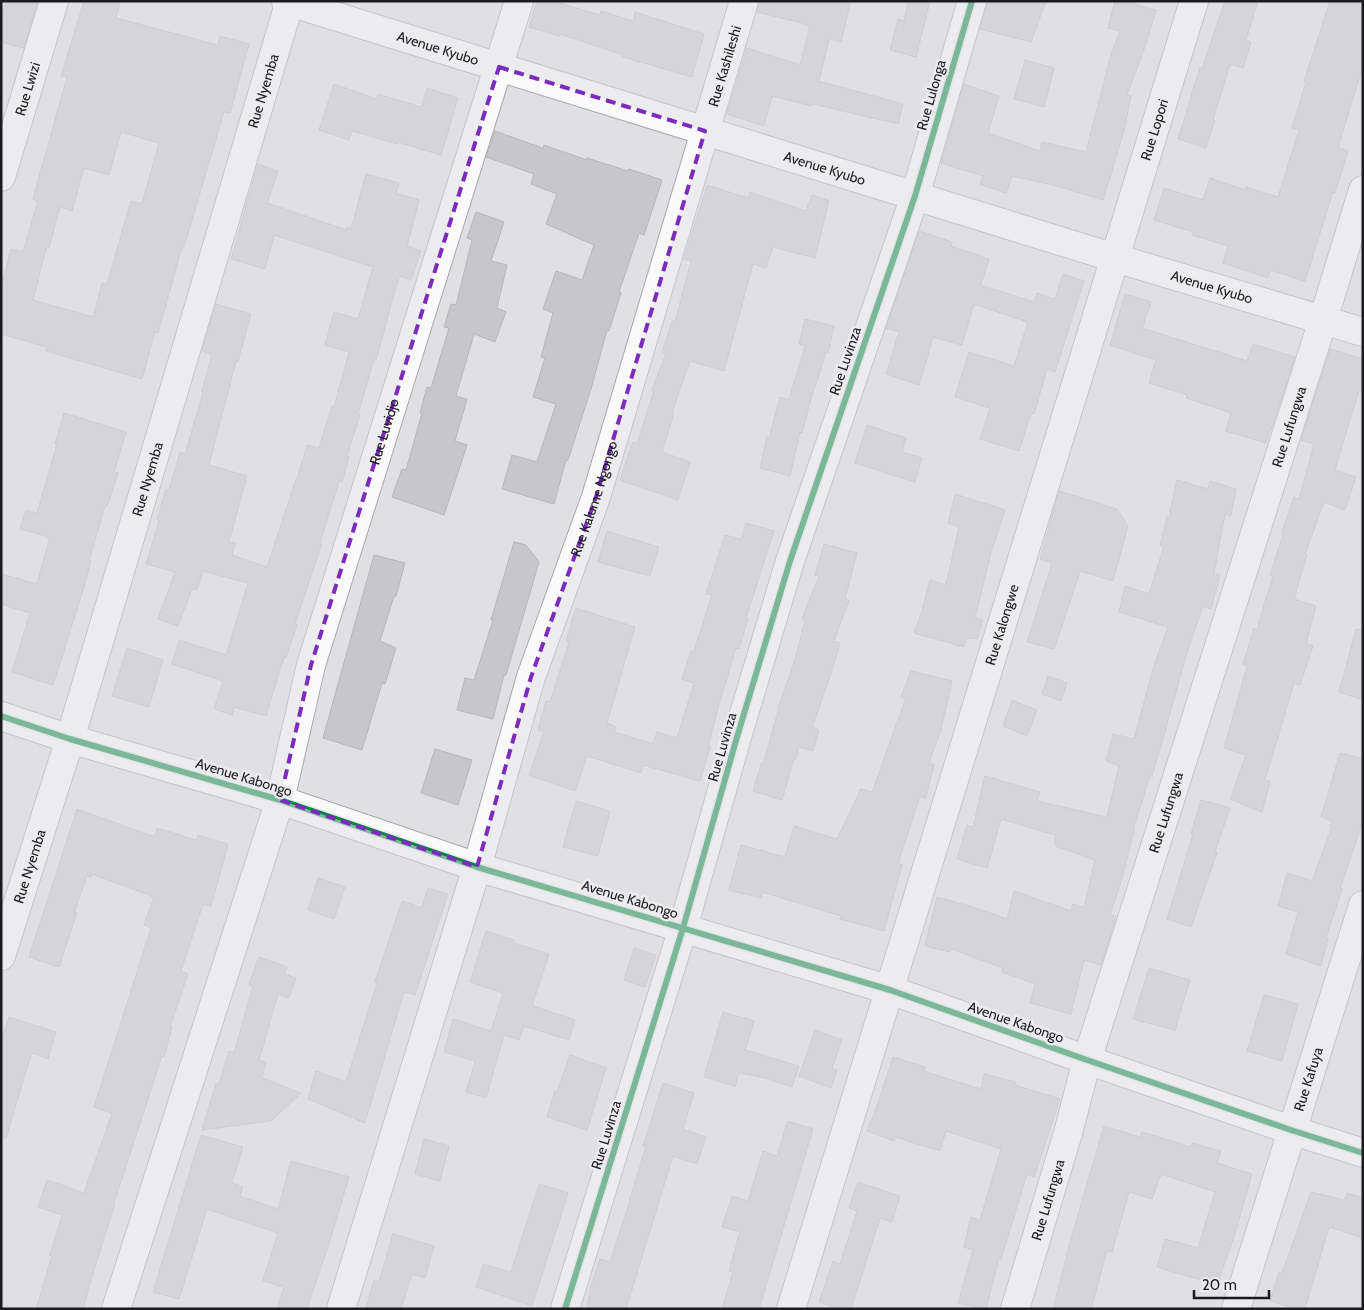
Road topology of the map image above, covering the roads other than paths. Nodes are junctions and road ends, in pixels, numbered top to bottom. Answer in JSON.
{"nodes":[{"id":1,"x":54,"y":1,"type":"edge"},
{"id":2,"x":518,"y":1,"type":"edge"},
{"id":3,"x":744,"y":1,"type":"edge"},
{"id":4,"x":972,"y":1,"type":"edge"},
{"id":5,"x":1194,"y":1,"type":"edge"},
{"id":6,"x":289,"y":2,"type":"edge"},
{"id":7,"x":499,"y":68,"type":"junction"},
{"id":8,"x":705,"y":130,"type":"junction"},
{"id":9,"x":1,"y":177,"type":"edge"},
{"id":10,"x":1363,"y":190,"type":"edge"},
{"id":11,"x":914,"y":196,"type":"junction"},
{"id":12,"x":1115,"y":258,"type":"junction"},
{"id":13,"x":1323,"y":320,"type":"junction"},
{"id":14,"x":1363,"y":332,"type":"edge"},
{"id":15,"x":1,"y":716,"type":"edge"},
{"id":16,"x":70,"y":739,"type":"junction"},
{"id":17,"x":280,"y":800,"type":"junction"},
{"id":18,"x":478,"y":867,"type":"junction"},
{"id":19,"x":1363,"y":905,"type":"edge"},
{"id":20,"x":683,"y":928,"type":"junction"},
{"id":21,"x":1,"y":956,"type":"edge"},
{"id":22,"x":890,"y":990,"type":"junction"},
{"id":23,"x":1087,"y":1060,"type":"junction"},
{"id":24,"x":1291,"y":1130,"type":"junction"},
{"id":25,"x":1363,"y":1153,"type":"edge"},
{"id":26,"x":116,"y":1309,"type":"edge"},
{"id":27,"x":341,"y":1309,"type":"edge"},
{"id":28,"x":565,"y":1309,"type":"edge"},
{"id":29,"x":791,"y":1309,"type":"edge"},
{"id":30,"x":1015,"y":1309,"type":"edge"},
{"id":31,"x":1236,"y":1309,"type":"edge"}],
"edges":[{"from":1,"to":9,"type":"street","name":"Rue Lwizi"},
{"from":2,"to":7,"type":"street","name":"Rue Luvidjo"},
{"from":3,"to":8,"type":"street","name":"Rue Kashileshi"},
{"from":4,"to":11,"type":"street","name":"Rue Lulonga"},
{"from":5,"to":12,"type":"street","name":"Rue Lopori"},
{"from":6,"to":7,"type":"street","name":"Avenue Kyubo"},
{"from":6,"to":16,"type":"street","name":"Rue Nyemba"},
{"from":7,"to":8,"type":"street","name":"Avenue Kyubo"},
{"from":7,"to":17,"type":"street","name":"Rue Luvidjo"},
{"from":8,"to":11,"type":"street","name":"Avenue Kyubo"},
{"from":8,"to":18,"type":"street","name":"Rue Kalume Ngongo"},
{"from":10,"to":13,"type":"street","name":"Rue Lufungwa"},
{"from":11,"to":12,"type":"street","name":"Avenue Kyubo"},
{"from":11,"to":20,"type":"street","name":"Rue Luvinza"},
{"from":12,"to":13,"type":"street","name":"Avenue Kyubo"},
{"from":12,"to":22,"type":"street","name":"Rue Kalongwe"},
{"from":13,"to":14,"type":"street","name":"Avenue Kyubo"},
{"from":13,"to":23,"type":"street","name":"Rue Lufungwa"},
{"from":15,"to":16,"type":"street","name":"Avenue Kabongo"},
{"from":16,"to":17,"type":"street","name":"Avenue Kabongo"},
{"from":16,"to":21,"type":"street","name":"Rue Nyemba"},
{"from":17,"to":18,"type":"street","name":"Avenue Kabongo"},
{"from":17,"to":26,"type":"street","name":"Rue Luvidjo"},
{"from":18,"to":20,"type":"street","name":"Avenue Kabongo"},
{"from":18,"to":27,"type":"street","name":"Rue Kalume Ngongo"},
{"from":19,"to":24,"type":"street","name":"Rue Kafuya"},
{"from":20,"to":22,"type":"street","name":"Avenue Kabongo"},
{"from":20,"to":28,"type":"street","name":"Rue Luvinza"},
{"from":22,"to":23,"type":"street","name":"Avenue Kabongo"},
{"from":22,"to":29,"type":"street","name":"Rue Kalongwe"},
{"from":23,"to":24,"type":"street","name":"Avenue Kabongo"},
{"from":23,"to":30,"type":"street","name":"Rue Lufungwa"},
{"from":24,"to":25,"type":"street","name":"Avenue Kabongo"},
{"from":24,"to":31,"type":"street","name":"Rue Kafuya"}]}
